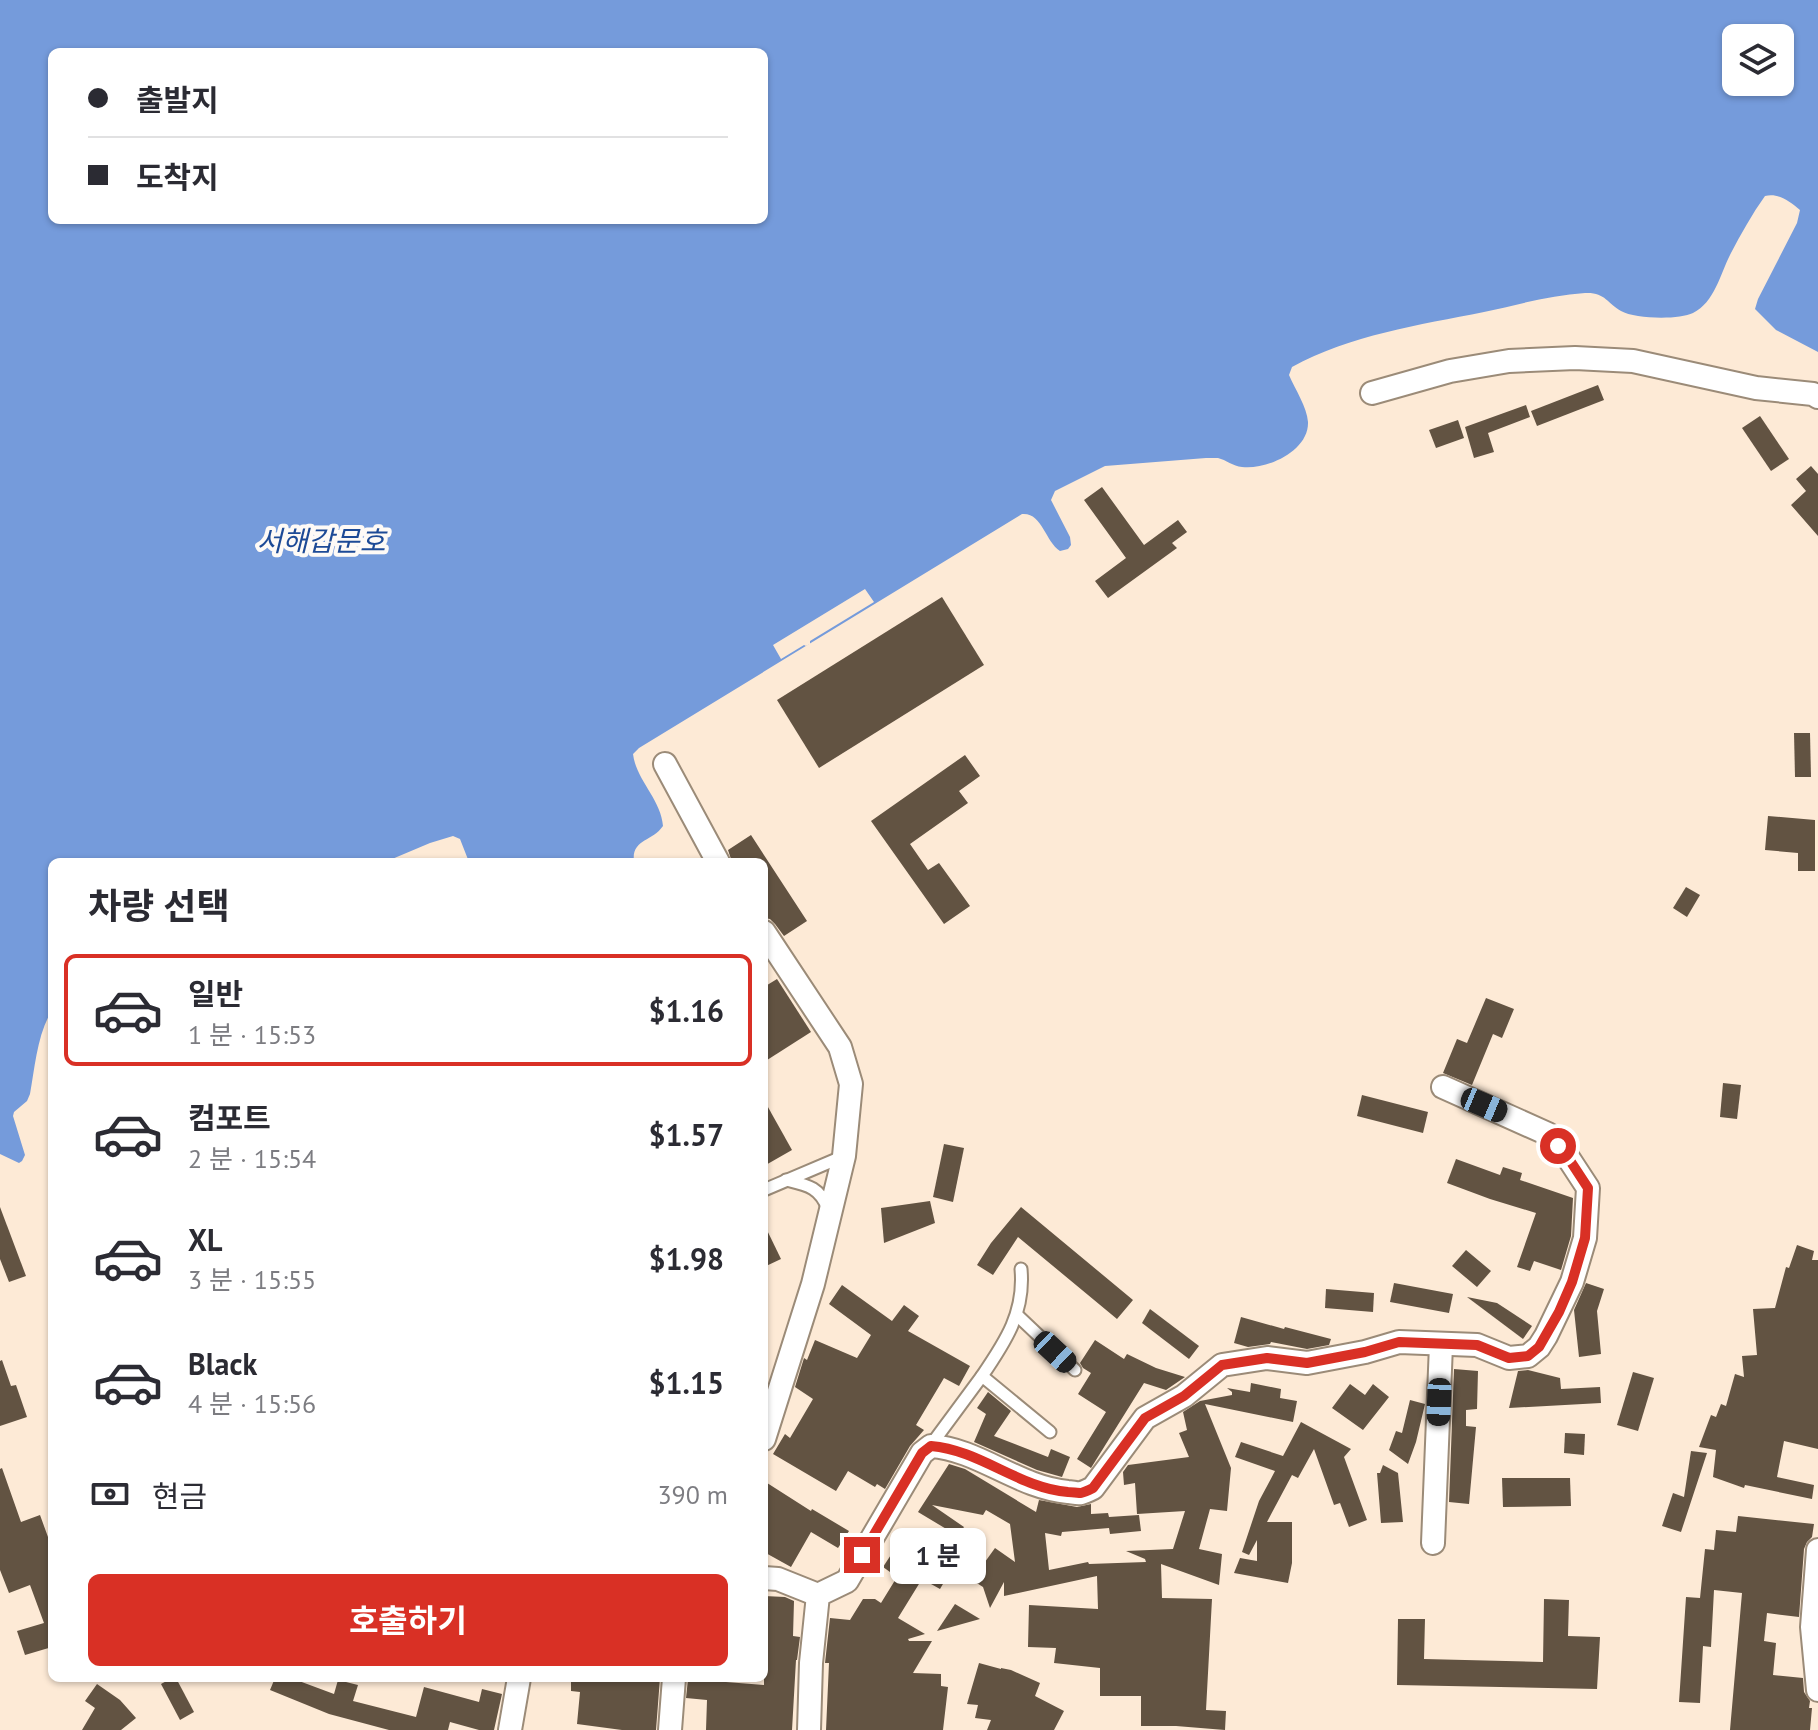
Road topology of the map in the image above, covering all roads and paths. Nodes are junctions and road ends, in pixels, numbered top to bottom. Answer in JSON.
{"nodes":[{"id":1,"x":1372,"y":393,"type":"dead end"},
{"id":2,"x":1818,"y":397,"type":"edge"},
{"id":3,"x":665,"y":764,"type":"dead end"},
{"id":4,"x":716,"y":858,"type":"edge"},
{"id":5,"x":768,"y":938,"type":"edge"},
{"id":6,"x":1443,"y":1087,"type":"dead end"},
{"id":7,"x":844,"y":1156,"type":"junction"},
{"id":8,"x":785,"y":1180,"type":"junction"},
{"id":9,"x":768,"y":1188,"type":"edge"},
{"id":10,"x":830,"y":1213,"type":"junction"},
{"id":11,"x":1021,"y":1269,"type":"dead end"},
{"id":12,"x":1017,"y":1315,"type":"junction"},
{"id":13,"x":1441,"y":1345,"type":"junction"},
{"id":14,"x":1075,"y":1370,"type":"dead end"},
{"id":15,"x":982,"y":1376,"type":"junction"},
{"id":16,"x":768,"y":1426,"type":"edge"},
{"id":17,"x":1050,"y":1432,"type":"dead end"},
{"id":18,"x":931,"y":1446,"type":"junction"},
{"id":19,"x":1433,"y":1543,"type":"dead end"},
{"id":20,"x":1818,"y":1550,"type":"edge"},
{"id":21,"x":768,"y":1578,"type":"edge"},
{"id":22,"x":818,"y":1595,"type":"junction"},
{"id":23,"x":518,"y":1682,"type":"edge"},
{"id":24,"x":674,"y":1682,"type":"edge"},
{"id":25,"x":1818,"y":1690,"type":"edge"},
{"id":26,"x":510,"y":1730,"type":"edge"},
{"id":27,"x":670,"y":1730,"type":"edge"},
{"id":28,"x":809,"y":1730,"type":"edge"}],
"edges":[{"from":1,"to":2,"type":"street"},
{"from":3,"to":4,"type":"street"},
{"from":5,"to":7,"type":"street"},
{"from":6,"to":13,"type":"street"},
{"from":7,"to":8,"type":"lane"},
{"from":7,"to":10,"type":"street"},
{"from":8,"to":9,"type":"lane"},
{"from":8,"to":10,"type":"lane"},
{"from":10,"to":16,"type":"street"},
{"from":11,"to":12,"type":"lane"},
{"from":12,"to":14,"type":"lane"},
{"from":12,"to":15,"type":"lane"},
{"from":13,"to":18,"type":"street"},
{"from":13,"to":19,"type":"street"},
{"from":15,"to":17,"type":"lane"},
{"from":15,"to":18,"type":"lane"},
{"from":18,"to":22,"type":"street"},
{"from":20,"to":25,"type":"street"},
{"from":21,"to":22,"type":"street"},
{"from":22,"to":28,"type":"street"},
{"from":23,"to":26,"type":"street"},
{"from":24,"to":27,"type":"street"}]}
